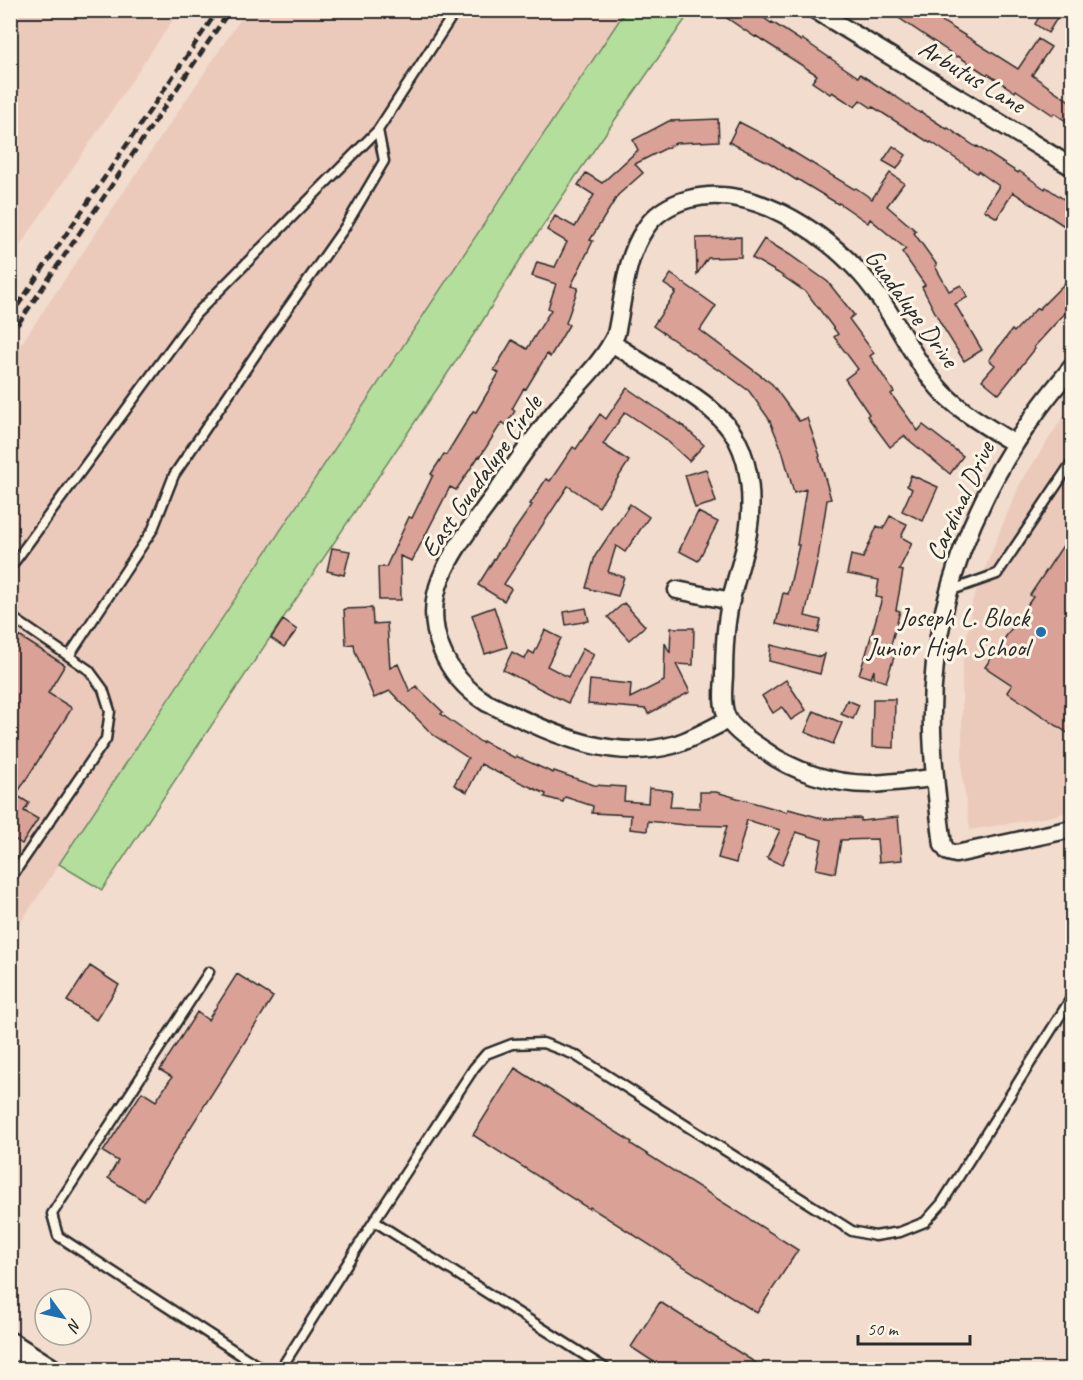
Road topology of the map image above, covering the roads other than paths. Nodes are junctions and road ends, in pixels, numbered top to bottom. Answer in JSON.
{"nodes":[{"id":1,"x":456,"y":10,"type":"edge"},
{"id":2,"x":815,"y":10,"type":"edge"},
{"id":3,"x":378,"y":130,"type":"junction"},
{"id":4,"x":1072,"y":167,"type":"edge"},
{"id":5,"x":612,"y":343,"type":"junction"},
{"id":6,"x":1072,"y":367,"type":"edge"},
{"id":7,"x":1015,"y":444,"type":"junction"},
{"id":8,"x":1072,"y":462,"type":"edge"},
{"id":9,"x":10,"y":568,"type":"edge"},
{"id":10,"x":677,"y":590,"type":"dead end"},
{"id":11,"x":949,"y":591,"type":"junction"},
{"id":12,"x":731,"y":601,"type":"junction"},
{"id":13,"x":10,"y":616,"type":"edge"},
{"id":14,"x":69,"y":656,"type":"junction"},
{"id":15,"x":728,"y":720,"type":"junction"},
{"id":16,"x":934,"y":778,"type":"junction"},
{"id":17,"x":1072,"y":829,"type":"edge"},
{"id":18,"x":10,"y":879,"type":"edge"},
{"id":19,"x":209,"y":972,"type":"dead end"},
{"id":20,"x":1072,"y":997,"type":"edge"},
{"id":21,"x":374,"y":1221,"type":"junction"},
{"id":22,"x":10,"y":1344,"type":"edge"},
{"id":23,"x":51,"y":1370,"type":"edge"},
{"id":24,"x":264,"y":1370,"type":"edge"},
{"id":25,"x":280,"y":1370,"type":"edge"},
{"id":26,"x":608,"y":1370,"type":"edge"}],
"edges":[{"from":1,"to":3,"type":"lane"},
{"from":2,"to":4,"type":"street","name":"Arbutus Lane"},
{"from":3,"to":9,"type":"lane"},
{"from":3,"to":14,"type":"lane"},
{"from":5,"to":7,"type":"street","name":"Guadalupe Drive"},
{"from":5,"to":12,"type":"street"},
{"from":5,"to":15,"type":"street","name":"East Guadalupe Circle"},
{"from":6,"to":7,"type":"street","name":"Cardinal Drive"},
{"from":7,"to":11,"type":"street","name":"Cardinal Drive"},
{"from":8,"to":11,"type":"lane"},
{"from":10,"to":12,"type":"street"},
{"from":11,"to":16,"type":"street","name":"Cardinal Drive"},
{"from":12,"to":15,"type":"street"},
{"from":13,"to":14,"type":"lane"},
{"from":14,"to":18,"type":"lane"},
{"from":15,"to":16,"type":"street"},
{"from":16,"to":17,"type":"street","name":"Cardinal Drive"},
{"from":19,"to":24,"type":"lane"},
{"from":20,"to":21,"type":"lane"},
{"from":21,"to":25,"type":"lane"},
{"from":21,"to":26,"type":"lane"},
{"from":22,"to":23,"type":"main road"}]}
